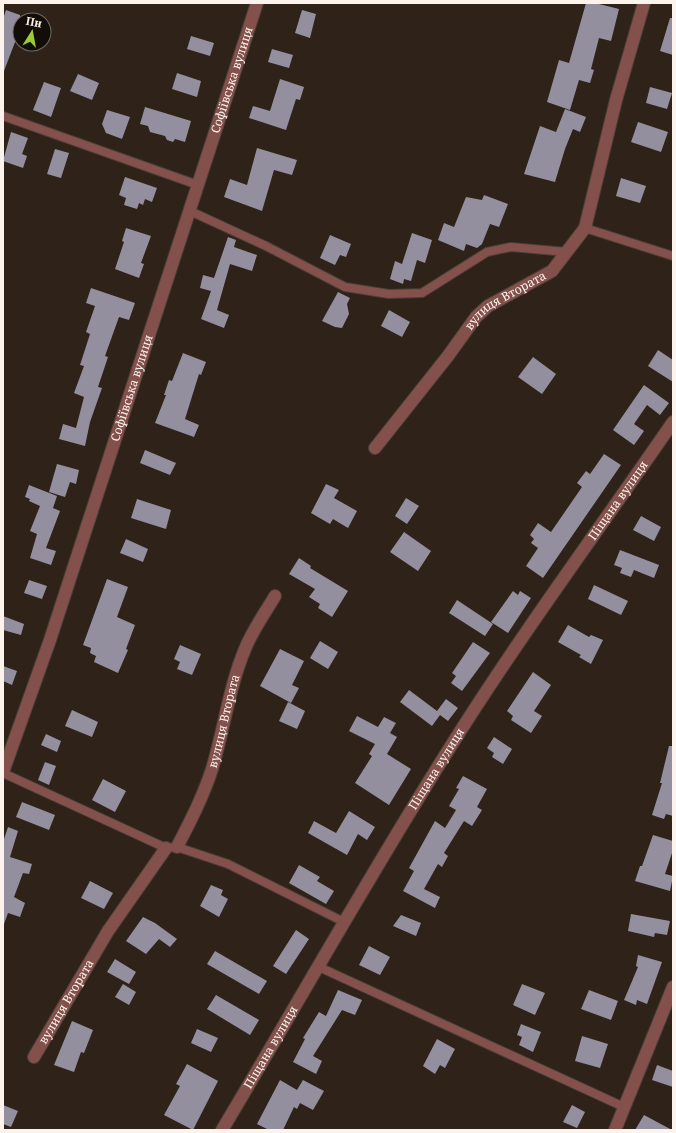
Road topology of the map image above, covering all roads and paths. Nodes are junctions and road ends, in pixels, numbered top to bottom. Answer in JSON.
{"nodes":[{"id":1,"x":256,"y":3,"type":"edge"},
{"id":2,"x":644,"y":3,"type":"edge"},
{"id":3,"x":3,"y":116,"type":"edge"},
{"id":4,"x":198,"y":185,"type":"junction"},
{"id":5,"x":190,"y":211,"type":"junction"},
{"id":6,"x":585,"y":228,"type":"junction"},
{"id":7,"x":567,"y":252,"type":"junction"},
{"id":8,"x":673,"y":256,"type":"edge"},
{"id":9,"x":673,"y":422,"type":"edge"},
{"id":10,"x":375,"y":448,"type":"dead end"},
{"id":11,"x":275,"y":596,"type":"dead end"},
{"id":12,"x":3,"y":773,"type":"edge"},
{"id":13,"x":171,"y":847,"type":"junction"},
{"id":14,"x":344,"y":922,"type":"junction"},
{"id":15,"x":319,"y":967,"type":"junction"},
{"id":16,"x":673,"y":987,"type":"edge"},
{"id":17,"x":34,"y":1057,"type":"dead end"},
{"id":18,"x":624,"y":1107,"type":"junction"},
{"id":19,"x":222,"y":1130,"type":"edge"},
{"id":20,"x":615,"y":1130,"type":"edge"}],
"edges":[{"from":1,"to":4,"type":"street","name":"Софіївська вулиця"},
{"from":2,"to":6,"type":"street","name":"вулиця Втората"},
{"from":3,"to":4,"type":"lane"},
{"from":4,"to":5,"type":"street","name":"Софіївська вулиця"},
{"from":5,"to":7,"type":"lane"},
{"from":5,"to":12,"type":"street","name":"Софіївська вулиця"},
{"from":6,"to":7,"type":"street","name":"вулиця Втората"},
{"from":6,"to":8,"type":"lane"},
{"from":7,"to":10,"type":"street","name":"вулиця Втората"},
{"from":9,"to":14,"type":"street","name":"Піщана вулиця"},
{"from":11,"to":13,"type":"street","name":"вулиця Втората"},
{"from":12,"to":13,"type":"lane"},
{"from":13,"to":14,"type":"lane"},
{"from":13,"to":17,"type":"street","name":"вулиця Втората"},
{"from":14,"to":15,"type":"street","name":"Піщана вулиця"},
{"from":15,"to":18,"type":"lane"},
{"from":15,"to":19,"type":"street","name":"Піщана вулиця"},
{"from":16,"to":18,"type":"street"},
{"from":18,"to":20,"type":"street"}]}
